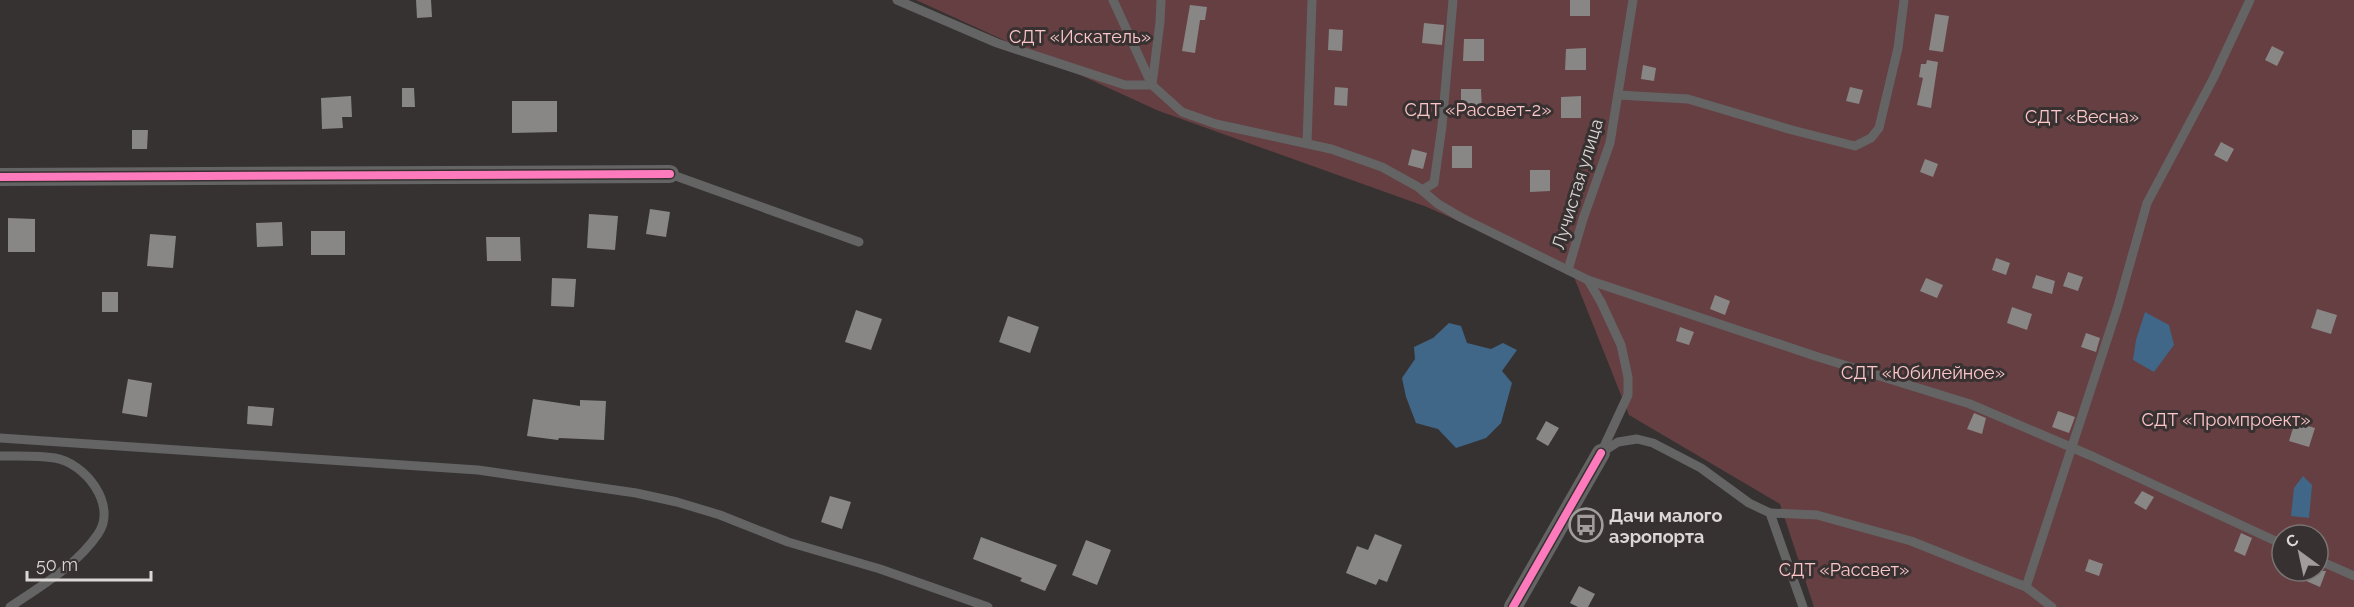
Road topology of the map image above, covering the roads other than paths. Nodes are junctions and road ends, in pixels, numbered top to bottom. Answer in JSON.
{"nodes":[{"id":1,"x":897,"y":0,"type":"edge"},
{"id":2,"x":1113,"y":0,"type":"edge"},
{"id":3,"x":1161,"y":0,"type":"edge"},
{"id":4,"x":1312,"y":0,"type":"edge"},
{"id":5,"x":1453,"y":0,"type":"edge"},
{"id":6,"x":1633,"y":0,"type":"edge"},
{"id":7,"x":1904,"y":0,"type":"edge"},
{"id":8,"x":2250,"y":0,"type":"edge"},
{"id":9,"x":1152,"y":85,"type":"junction"},
{"id":10,"x":1618,"y":95,"type":"junction"},
{"id":11,"x":1307,"y":143,"type":"junction"},
{"id":12,"x":670,"y":174,"type":"joint"},
{"id":13,"x":0,"y":177,"type":"edge"},
{"id":14,"x":1422,"y":190,"type":"junction"},
{"id":15,"x":859,"y":242,"type":"dead end"},
{"id":16,"x":1568,"y":270,"type":"junction"},
{"id":17,"x":1588,"y":280,"type":"junction"},
{"id":18,"x":0,"y":438,"type":"edge"},
{"id":19,"x":2071,"y":447,"type":"junction"},
{"id":20,"x":1601,"y":453,"type":"junction"},
{"id":21,"x":0,"y":456,"type":"edge"},
{"id":22,"x":1770,"y":513,"type":"junction"},
{"id":23,"x":2270,"y":538,"type":"edge"},
{"id":24,"x":2330,"y":565,"type":"edge"},
{"id":25,"x":2354,"y":576,"type":"edge"},
{"id":26,"x":2026,"y":587,"type":"junction"},
{"id":27,"x":10,"y":607,"type":"edge"},
{"id":28,"x":988,"y":607,"type":"edge"},
{"id":29,"x":1513,"y":607,"type":"edge"},
{"id":30,"x":1803,"y":607,"type":"edge"},
{"id":31,"x":2052,"y":607,"type":"edge"}],
"edges":[{"from":1,"to":9,"type":"lane"},
{"from":2,"to":9,"type":"lane"},
{"from":3,"to":9,"type":"lane"},
{"from":4,"to":11,"type":"lane"},
{"from":5,"to":14,"type":"lane"},
{"from":6,"to":10,"type":"lane","name":"Лучистая улица"},
{"from":7,"to":10,"type":"lane"},
{"from":8,"to":19,"type":"lane"},
{"from":9,"to":11,"type":"lane"},
{"from":10,"to":16,"type":"lane","name":"Лучистая улица"},
{"from":11,"to":14,"type":"lane"},
{"from":12,"to":13,"type":"street"},
{"from":12,"to":15,"type":"lane"},
{"from":14,"to":16,"type":"lane"},
{"from":16,"to":17,"type":"lane"},
{"from":17,"to":19,"type":"lane"},
{"from":17,"to":20,"type":"lane"},
{"from":18,"to":28,"type":"lane"},
{"from":19,"to":23,"type":"lane"},
{"from":19,"to":26,"type":"lane"},
{"from":20,"to":22,"type":"lane"},
{"from":20,"to":29,"type":"street"},
{"from":21,"to":27,"type":"lane"},
{"from":22,"to":26,"type":"lane"},
{"from":22,"to":30,"type":"lane"},
{"from":24,"to":25,"type":"lane"},
{"from":26,"to":31,"type":"lane"}]}
